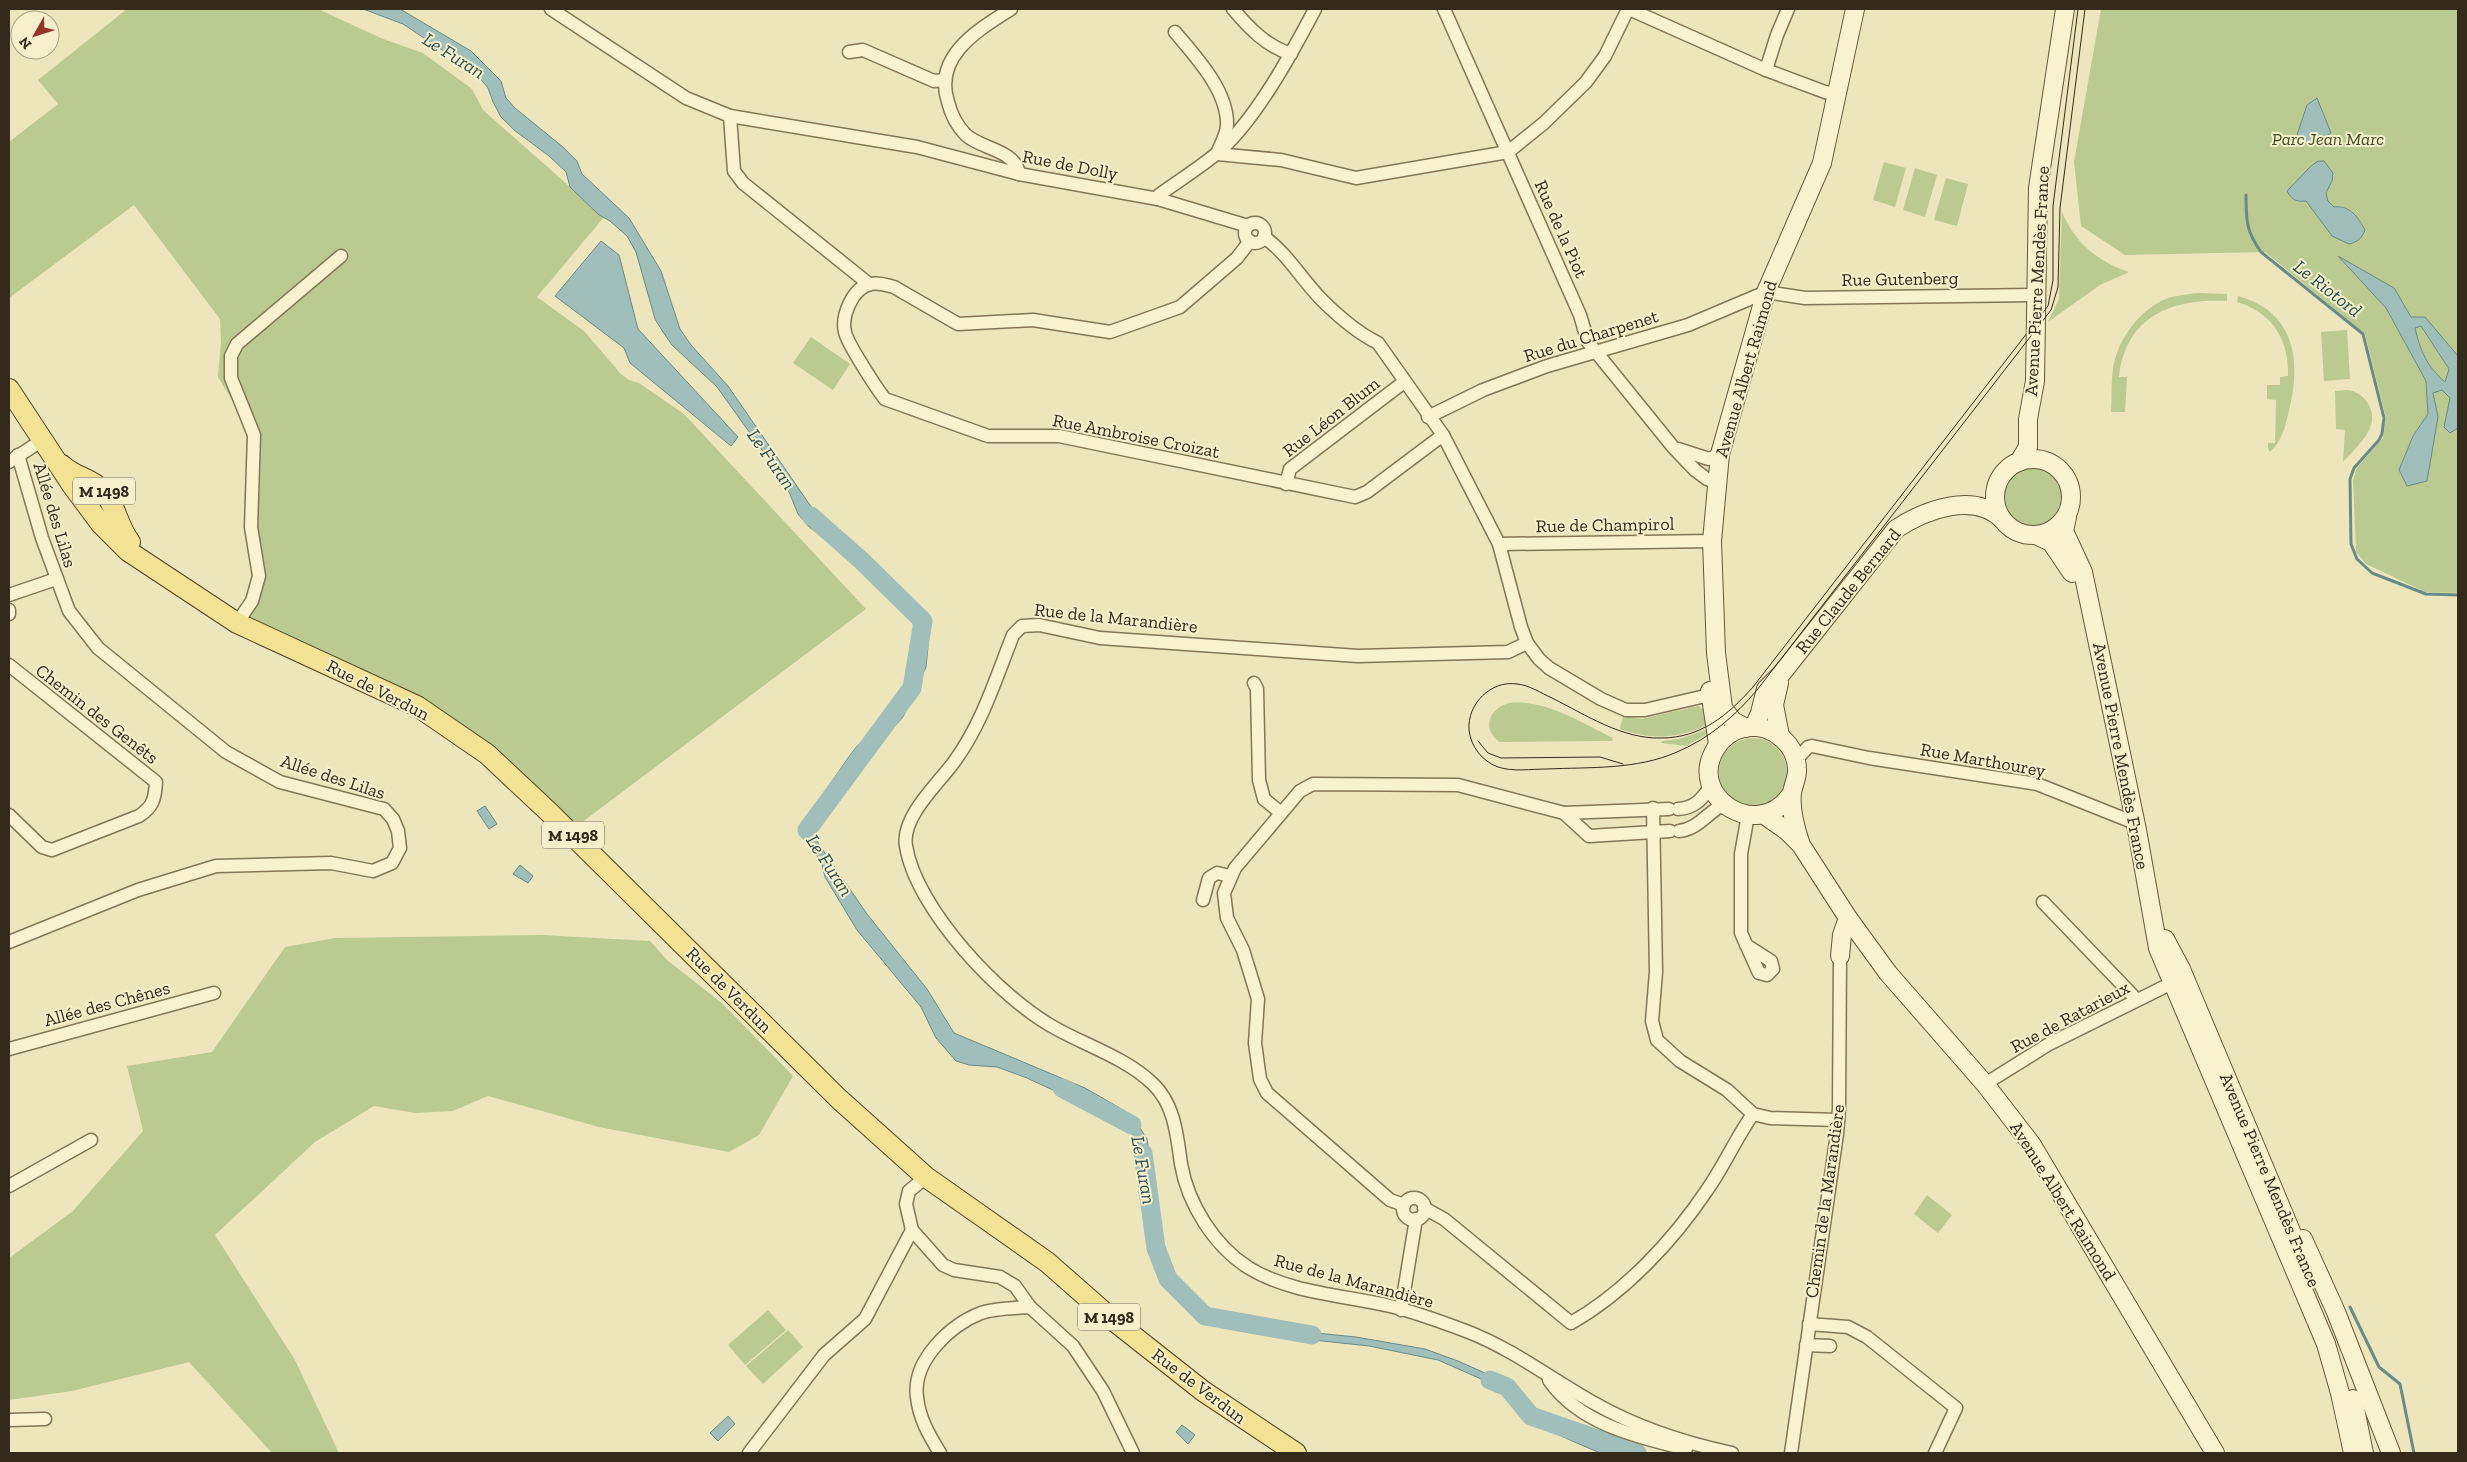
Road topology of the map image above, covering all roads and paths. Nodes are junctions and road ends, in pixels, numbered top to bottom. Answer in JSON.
{"nodes":[{"id":1,"x":551,"y":9,"type":"edge"},
{"id":2,"x":1011,"y":9,"type":"edge"},
{"id":3,"x":1233,"y":9,"type":"edge"},
{"id":4,"x":1315,"y":9,"type":"edge"},
{"id":5,"x":1444,"y":9,"type":"edge"},
{"id":6,"x":1629,"y":9,"type":"edge"},
{"id":7,"x":1788,"y":9,"type":"edge"},
{"id":8,"x":1855,"y":9,"type":"edge"},
{"id":9,"x":2065,"y":9,"type":"edge"},
{"id":10,"x":1175,"y":32,"type":"dead end"},
{"id":11,"x":849,"y":52,"type":"dead end"},
{"id":12,"x":1291,"y":54,"type":"junction"},
{"id":13,"x":1766,"y":70,"type":"junction"},
{"id":14,"x":945,"y":80,"type":"junction"},
{"id":15,"x":1836,"y":94,"type":"junction"},
{"id":16,"x":730,"y":116,"type":"junction"},
{"id":17,"x":1508,"y":152,"type":"junction"},
{"id":18,"x":1217,"y":154,"type":"junction"},
{"id":19,"x":1019,"y":174,"type":"junction"},
{"id":20,"x":1158,"y":199,"type":"junction"},
{"id":21,"x":1248,"y":226,"type":"junction"},
{"id":22,"x":1264,"y":237,"type":"junction"},
{"id":23,"x":1250,"y":241,"type":"junction"},
{"id":24,"x":341,"y":256,"type":"dead end"},
{"id":25,"x":869,"y":284,"type":"junction"},
{"id":26,"x":1766,"y":292,"type":"junction"},
{"id":27,"x":2036,"y":295,"type":"junction"},
{"id":28,"x":1596,"y":351,"type":"junction"},
{"id":29,"x":2035,"y":381,"type":"junction"},
{"id":30,"x":1404,"y":382,"type":"junction"},
{"id":31,"x":9,"y":389,"type":"edge"},
{"id":32,"x":1428,"y":417,"type":"junction"},
{"id":33,"x":1443,"y":435,"type":"junction"},
{"id":34,"x":44,"y":440,"type":"junction"},
{"id":35,"x":1673,"y":448,"type":"junction"},
{"id":36,"x":1720,"y":454,"type":"junction"},
{"id":37,"x":14,"y":459,"type":"edge"},
{"id":38,"x":2019,"y":462,"type":"junction"},
{"id":39,"x":2052,"y":464,"type":"junction"},
{"id":40,"x":1717,"y":483,"type":"junction"},
{"id":41,"x":1286,"y":484,"type":"junction"},
{"id":42,"x":1997,"y":484,"type":"junction"},
{"id":43,"x":1960,"y":505,"type":"junction"},
{"id":44,"x":2066,"y":517,"type":"junction"},
{"id":45,"x":2003,"y":520,"type":"junction"},
{"id":46,"x":2036,"y":536,"type":"junction"},
{"id":47,"x":1712,"y":541,"type":"junction"},
{"id":48,"x":1499,"y":544,"type":"junction"},
{"id":49,"x":56,"y":579,"type":"junction"},
{"id":50,"x":9,"y":595,"type":"edge"},
{"id":51,"x":2088,"y":599,"type":"junction"},
{"id":52,"x":237,"y":623,"type":"junction"},
{"id":53,"x":1527,"y":643,"type":"junction"},
{"id":54,"x":9,"y":665,"type":"edge"},
{"id":55,"x":1782,"y":672,"type":"junction"},
{"id":56,"x":1254,"y":683,"type":"dead end"},
{"id":57,"x":1715,"y":697,"type":"junction"},
{"id":58,"x":1750,"y":727,"type":"junction"},
{"id":59,"x":1718,"y":744,"type":"junction"},
{"id":60,"x":1789,"y":748,"type":"junction"},
{"id":61,"x":1711,"y":786,"type":"junction"},
{"id":62,"x":1792,"y":792,"type":"junction"},
{"id":63,"x":1724,"y":804,"type":"junction"},
{"id":64,"x":1653,"y":808,"type":"junction"},
{"id":65,"x":1281,"y":813,"type":"junction"},
{"id":66,"x":1564,"y":814,"type":"junction"},
{"id":67,"x":9,"y":815,"type":"edge"},
{"id":68,"x":1755,"y":815,"type":"junction"},
{"id":69,"x":2136,"y":823,"type":"junction"},
{"id":70,"x":1653,"y":832,"type":"junction"},
{"id":71,"x":1801,"y":845,"type":"junction"},
{"id":72,"x":1230,"y":876,"type":"junction"},
{"id":73,"x":1203,"y":900,"type":"dead end"},
{"id":74,"x":2043,"y":902,"type":"dead end"},
{"id":75,"x":2152,"y":914,"type":"junction"},
{"id":76,"x":1848,"y":918,"type":"junction"},
{"id":77,"x":9,"y":942,"type":"edge"},
{"id":78,"x":1746,"y":945,"type":"dead end"},
{"id":79,"x":1840,"y":956,"type":"joint"},
{"id":80,"x":2172,"y":983,"type":"junction"},
{"id":81,"x":214,"y":993,"type":"dead end"},
{"id":82,"x":2137,"y":1000,"type":"junction"},
{"id":83,"x":9,"y":1049,"type":"edge"},
{"id":84,"x":1985,"y":1084,"type":"junction"},
{"id":85,"x":1753,"y":1114,"type":"junction"},
{"id":86,"x":1838,"y":1120,"type":"junction"},
{"id":87,"x":2244,"y":1120,"type":"junction"},
{"id":88,"x":91,"y":1140,"type":"dead end"},
{"id":89,"x":926,"y":1177,"type":"junction"},
{"id":90,"x":9,"y":1186,"type":"edge"},
{"id":91,"x":1404,"y":1206,"type":"junction"},
{"id":92,"x":1424,"y":1208,"type":"junction"},
{"id":93,"x":1416,"y":1219,"type":"junction"},
{"id":94,"x":912,"y":1230,"type":"junction"},
{"id":95,"x":1030,"y":1306,"type":"junction"},
{"id":96,"x":1400,"y":1310,"type":"junction"},
{"id":97,"x":1809,"y":1324,"type":"junction"},
{"id":98,"x":1806,"y":1345,"type":"junction"},
{"id":99,"x":1830,"y":1346,"type":"dead end"},
{"id":100,"x":1542,"y":1370,"type":"junction"},
{"id":101,"x":44,"y":1419,"type":"dead end"},
{"id":102,"x":9,"y":1420,"type":"edge"},
{"id":103,"x":749,"y":1453,"type":"edge"},
{"id":104,"x":940,"y":1453,"type":"edge"},
{"id":105,"x":1133,"y":1453,"type":"edge"},
{"id":106,"x":1296,"y":1453,"type":"edge"},
{"id":107,"x":1703,"y":1453,"type":"edge"},
{"id":108,"x":1732,"y":1453,"type":"edge"},
{"id":109,"x":1791,"y":1453,"type":"edge"},
{"id":110,"x":1935,"y":1453,"type":"edge"},
{"id":111,"x":2215,"y":1453,"type":"edge"},
{"id":112,"x":2353,"y":1453,"type":"edge"},
{"id":113,"x":2364,"y":1453,"type":"edge"},
{"id":114,"x":2391,"y":1453,"type":"edge"}],
"edges":[{"from":1,"to":16,"type":"street","name":"Rue de Dolly"},
{"from":2,"to":14,"type":"street"},
{"from":3,"to":12,"type":"street"},
{"from":4,"to":12,"type":"street"},
{"from":5,"to":17,"type":"street","name":"Rue de la Piot"},
{"from":6,"to":13,"type":"street"},
{"from":6,"to":17,"type":"street"},
{"from":7,"to":13,"type":"street"},
{"from":8,"to":15,"type":"main road","name":"Avenue Albert Raimond"},
{"from":9,"to":27,"type":"main road","name":"Avenue Pierre Mendès France"},
{"from":10,"to":18,"type":"street"},
{"from":11,"to":14,"type":"street"},
{"from":12,"to":18,"type":"street"},
{"from":13,"to":15,"type":"street"},
{"from":14,"to":19,"type":"street"},
{"from":15,"to":26,"type":"main road","name":"Avenue Albert Raimond"},
{"from":16,"to":19,"type":"street","name":"Rue de Dolly"},
{"from":16,"to":25,"type":"street"},
{"from":17,"to":18,"type":"street"},
{"from":17,"to":28,"type":"street","name":"Rue de la Piot"},
{"from":18,"to":20,"type":"street"},
{"from":19,"to":20,"type":"street","name":"Rue de Dolly"},
{"from":20,"to":21,"type":"street","name":"Rue de Dolly"},
{"from":21,"to":22,"type":"street"},
{"from":21,"to":23,"type":"street"},
{"from":22,"to":23,"type":"street"},
{"from":22,"to":30,"type":"street"},
{"from":23,"to":25,"type":"street"},
{"from":24,"to":52,"type":"street"},
{"from":25,"to":41,"type":"street","name":"Rue Ambroise Croizat"},
{"from":26,"to":27,"type":"street","name":"Rue Gutenberg"},
{"from":26,"to":28,"type":"street","name":"Rue du Charpenet"},
{"from":26,"to":36,"type":"main road","name":"Avenue Albert Raimond"},
{"from":27,"to":29,"type":"main road","name":"Avenue Pierre Mendès France"},
{"from":28,"to":32,"type":"street","name":"Rue du Charpenet"},
{"from":28,"to":35,"type":"street","name":"Rue de la Piot"},
{"from":29,"to":38,"type":"main road","name":"Avenue Pierre Mendès France"},
{"from":29,"to":39,"type":"main road"},
{"from":30,"to":32,"type":"street"},
{"from":30,"to":41,"type":"street","name":"Rue Léon Blum"},
{"from":31,"to":34,"type":"main road","name":"Rue de Verdun","number":"M 1498"},
{"from":32,"to":33,"type":"street"},
{"from":33,"to":41,"type":"street","name":"Rue Ambroise Croizat"},
{"from":33,"to":48,"type":"street"},
{"from":34,"to":37,"type":"street"},
{"from":34,"to":52,"type":"main road","name":"Rue de Verdun","number":"M 1498"},
{"from":35,"to":36,"type":"street"},
{"from":35,"to":40,"type":"street","name":"Rue de la Piot"},
{"from":36,"to":40,"type":"main road","name":"Avenue Albert Raimond"},
{"from":37,"to":49,"type":"street","name":"Allée des Lilas"},
{"from":38,"to":39,"type":"main road"},
{"from":38,"to":42,"type":"main road"},
{"from":39,"to":44,"type":"main road"},
{"from":40,"to":47,"type":"main road","name":"Avenue Albert Raimond"},
{"from":42,"to":43,"type":"main road"},
{"from":42,"to":45,"type":"main road"},
{"from":43,"to":45,"type":"main road","name":"Rue Claude Bernard"},
{"from":43,"to":55,"type":"main road","name":"Rue Claude Bernard"},
{"from":44,"to":46,"type":"main road"},
{"from":44,"to":51,"type":"main road","name":"Avenue Pierre Mendès France"},
{"from":45,"to":46,"type":"main road"},
{"from":46,"to":51,"type":"main road","name":"Avenue Pierre Mendès France"},
{"from":47,"to":48,"type":"street","name":"Rue de Champirol"},
{"from":47,"to":57,"type":"main road","name":"Avenue Albert Raimond"},
{"from":48,"to":53,"type":"street"},
{"from":49,"to":50,"type":"street"},
{"from":49,"to":77,"type":"street","name":"Allée des Lilas"},
{"from":51,"to":69,"type":"main road","name":"Avenue Pierre Mendès France"},
{"from":52,"to":89,"type":"main road","name":"Rue de Verdun","number":"M 1498"},
{"from":53,"to":57,"type":"street"},
{"from":53,"to":96,"type":"street","name":"Rue de la Marandière"},
{"from":54,"to":67,"type":"street","name":"Chemin des Genêts"},
{"from":55,"to":58,"type":"main road","name":"Rue Claude Bernard"},
{"from":55,"to":60,"type":"main road","name":"Rue Claude Bernard"},
{"from":56,"to":65,"type":"street"},
{"from":57,"to":58,"type":"main road"},
{"from":57,"to":59,"type":"main road","name":"Avenue Albert Raimond"},
{"from":58,"to":59,"type":"main road"},
{"from":58,"to":60,"type":"main road"},
{"from":59,"to":61,"type":"main road"},
{"from":60,"to":62,"type":"main road"},
{"from":60,"to":69,"type":"street","name":"Rue Marthourey"},
{"from":61,"to":63,"type":"main road"},
{"from":61,"to":64,"type":"street"},
{"from":62,"to":68,"type":"main road"},
{"from":62,"to":71,"type":"main road","name":"Avenue Albert Raimond"},
{"from":63,"to":68,"type":"main road"},
{"from":63,"to":70,"type":"street"},
{"from":64,"to":66,"type":"street"},
{"from":64,"to":70,"type":"street"},
{"from":65,"to":66,"type":"street"},
{"from":65,"to":72,"type":"street"},
{"from":66,"to":70,"type":"street"},
{"from":68,"to":71,"type":"main road","name":"Avenue Albert Raimond"},
{"from":68,"to":78,"type":"street"},
{"from":69,"to":75,"type":"main road","name":"Avenue Pierre Mendès France"},
{"from":70,"to":85,"type":"street"},
{"from":71,"to":76,"type":"main road","name":"Avenue Albert Raimond"},
{"from":72,"to":73,"type":"street"},
{"from":72,"to":91,"type":"street"},
{"from":74,"to":82,"type":"street"},
{"from":75,"to":80,"type":"main road","name":"Avenue Pierre Mendès France"},
{"from":75,"to":87,"type":"main road","name":"Avenue Pierre Mendès France"},
{"from":76,"to":79,"type":"main road","name":"Chemin de la Marandière"},
{"from":76,"to":84,"type":"main road","name":"Avenue Albert Raimond"},
{"from":79,"to":86,"type":"street","name":"Chemin de la Marandière"},
{"from":80,"to":82,"type":"street","name":"Rue de Ratarieux"},
{"from":80,"to":112,"type":"main road","name":"Avenue Pierre Mendès France"},
{"from":81,"to":83,"type":"street","name":"Allée des Chênes"},
{"from":82,"to":84,"type":"street","name":"Rue de Ratarieux"},
{"from":84,"to":111,"type":"main road","name":"Avenue Albert Raimond"},
{"from":85,"to":86,"type":"street"},
{"from":85,"to":92,"type":"street"},
{"from":86,"to":97,"type":"street","name":"Chemin de la Marandière"},
{"from":87,"to":113,"type":"main road","name":"Avenue Pierre Mendès France"},
{"from":87,"to":114,"type":"main road"},
{"from":88,"to":90,"type":"street"},
{"from":89,"to":94,"type":"street"},
{"from":89,"to":106,"type":"main road","name":"Rue de Verdun","number":"M 1498"},
{"from":91,"to":92,"type":"street"},
{"from":91,"to":93,"type":"street"},
{"from":92,"to":93,"type":"street"},
{"from":93,"to":96,"type":"street"},
{"from":94,"to":95,"type":"street"},
{"from":94,"to":103,"type":"street"},
{"from":95,"to":104,"type":"street"},
{"from":95,"to":105,"type":"street"},
{"from":96,"to":100,"type":"street","name":"Rue de la Marandière"},
{"from":97,"to":98,"type":"street","name":"Chemin de la Marandière"},
{"from":97,"to":110,"type":"street"},
{"from":98,"to":99,"type":"street"},
{"from":98,"to":109,"type":"street","name":"Chemin de la Marandière"},
{"from":100,"to":107,"type":"street","name":"Rue de la Marandière"},
{"from":100,"to":108,"type":"street","name":"Rue de la Marandière"},
{"from":101,"to":102,"type":"street"}]}
